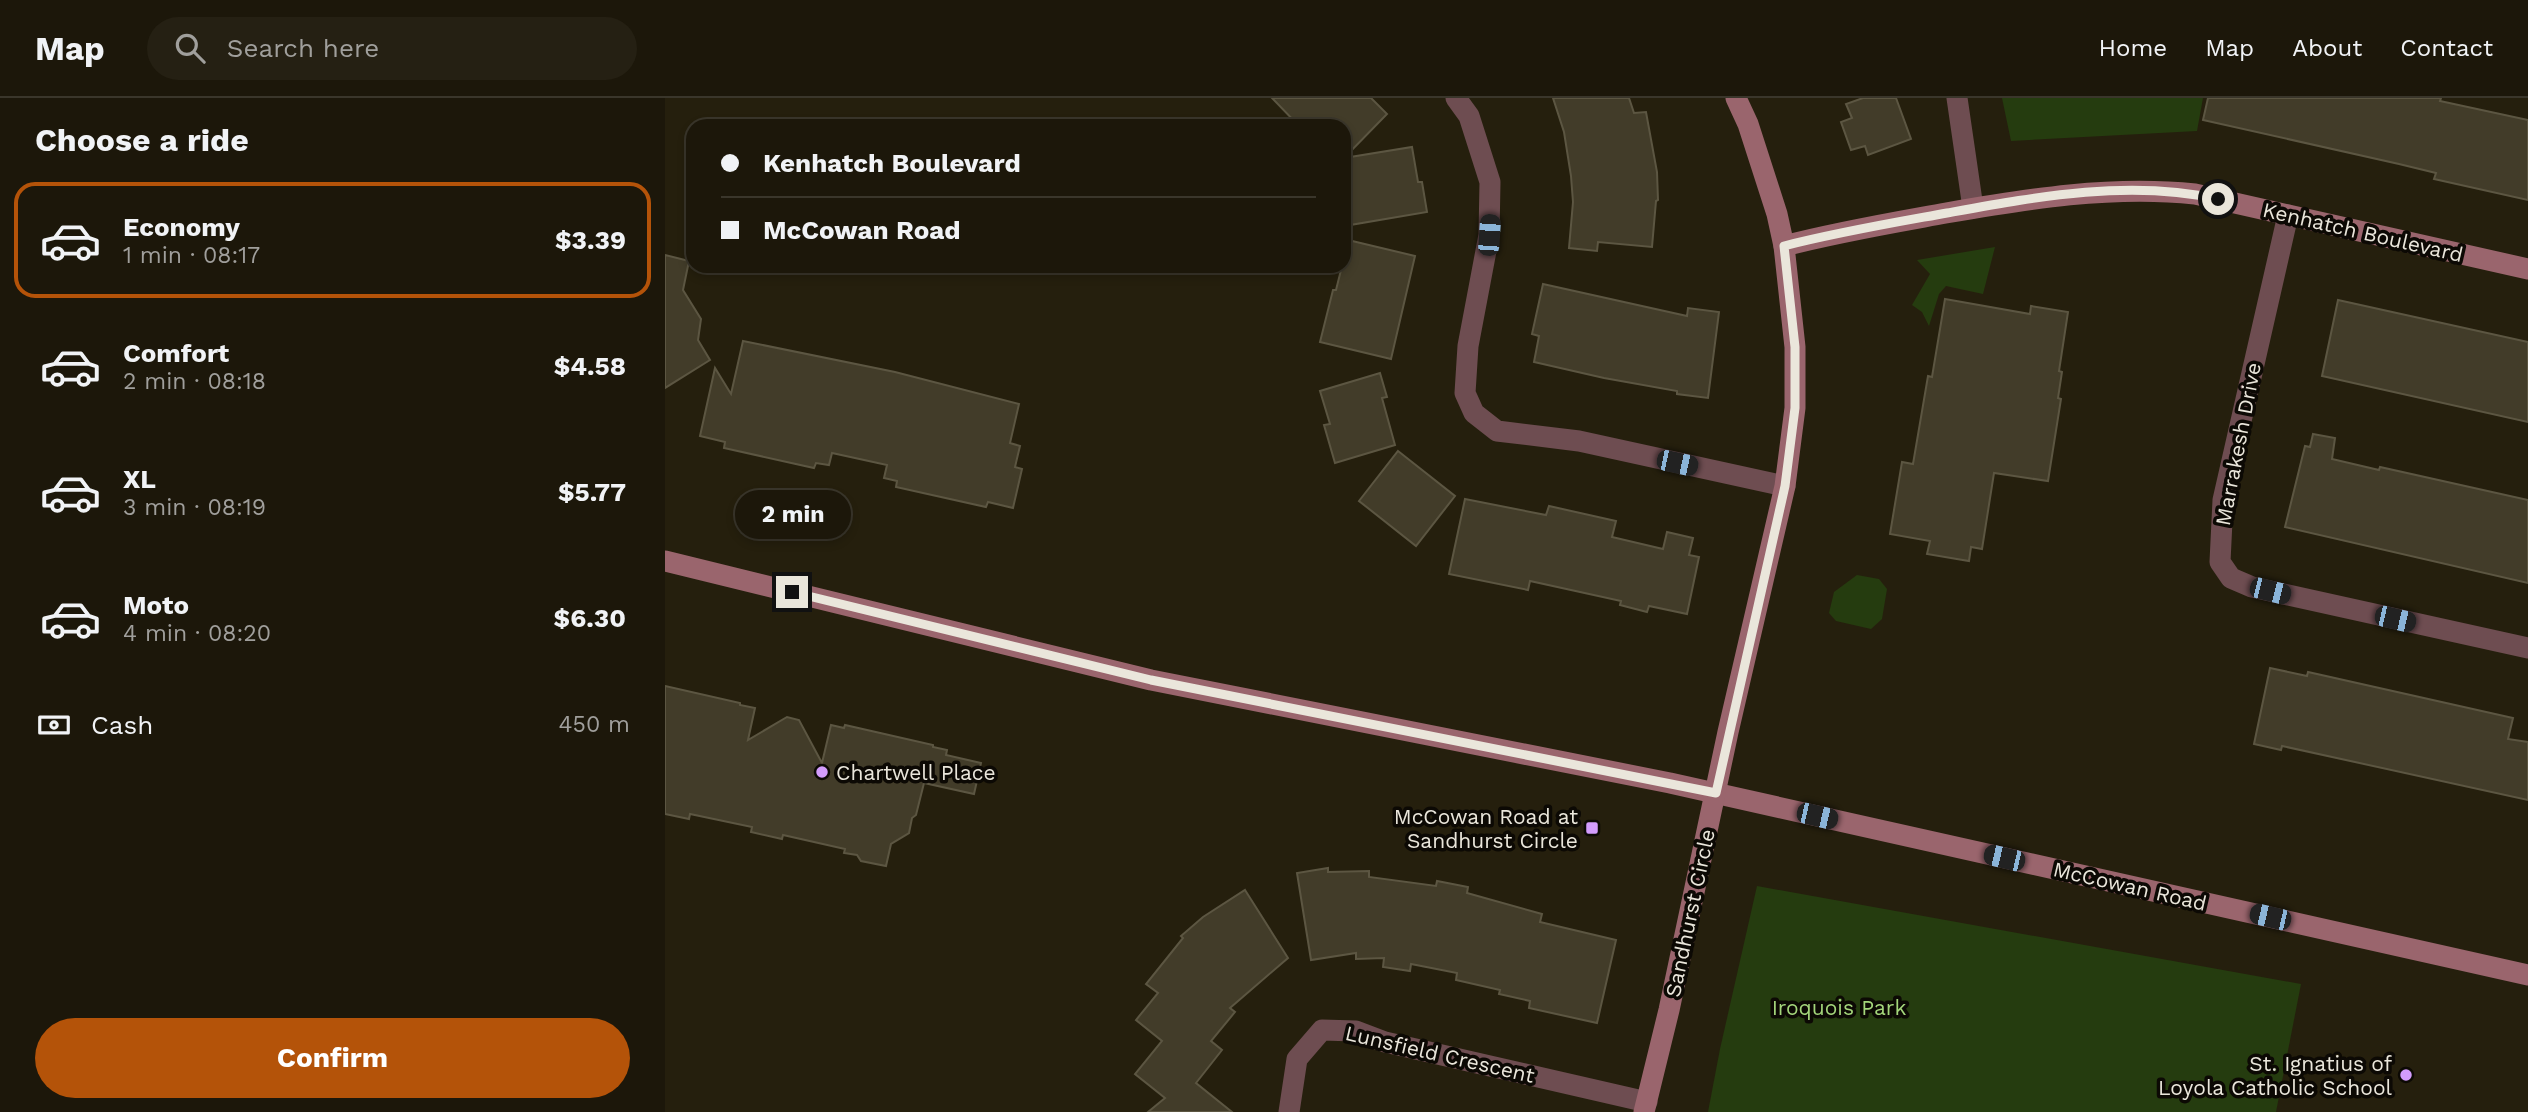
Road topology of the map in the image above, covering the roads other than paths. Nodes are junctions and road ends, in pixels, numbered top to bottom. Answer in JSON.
{"nodes":[{"id":1,"x":1455,"y":98,"type":"edge"},
{"id":2,"x":1736,"y":98,"type":"edge"},
{"id":3,"x":1957,"y":98,"type":"edge"},
{"id":4,"x":1973,"y":208,"type":"junction"},
{"id":5,"x":2288,"y":215,"type":"junction"},
{"id":6,"x":1784,"y":246,"type":"junction"},
{"id":7,"x":2528,"y":269,"type":"edge"},
{"id":8,"x":1785,"y":486,"type":"junction"},
{"id":9,"x":665,"y":561,"type":"edge"},
{"id":10,"x":2528,"y":649,"type":"edge"},
{"id":11,"x":1716,"y":793,"type":"junction"},
{"id":12,"x":2528,"y":975,"type":"edge"},
{"id":13,"x":1645,"y":1107,"type":"edge"},
{"id":14,"x":1289,"y":1112,"type":"edge"}],
"edges":[{"from":1,"to":8,"type":"street"},
{"from":2,"to":6,"type":"main road","name":"Sandhurst Circle"},
{"from":3,"to":4,"type":"street"},
{"from":4,"to":5,"type":"main road","name":"Kenhatch Boulevard"},
{"from":4,"to":6,"type":"main road","name":"Kenhatch Boulevard"},
{"from":5,"to":7,"type":"main road","name":"Kenhatch Boulevard"},
{"from":5,"to":10,"type":"street","name":"Marrakesh Drive"},
{"from":6,"to":8,"type":"main road","name":"Sandhurst Circle"},
{"from":8,"to":11,"type":"main road","name":"Sandhurst Circle"},
{"from":9,"to":11,"type":"main road","name":"McCowan Road"},
{"from":11,"to":12,"type":"main road","name":"McCowan Road"},
{"from":11,"to":13,"type":"main road","name":"Sandhurst Circle"},
{"from":13,"to":14,"type":"street","name":"Lunsfield Crescent"}]}
